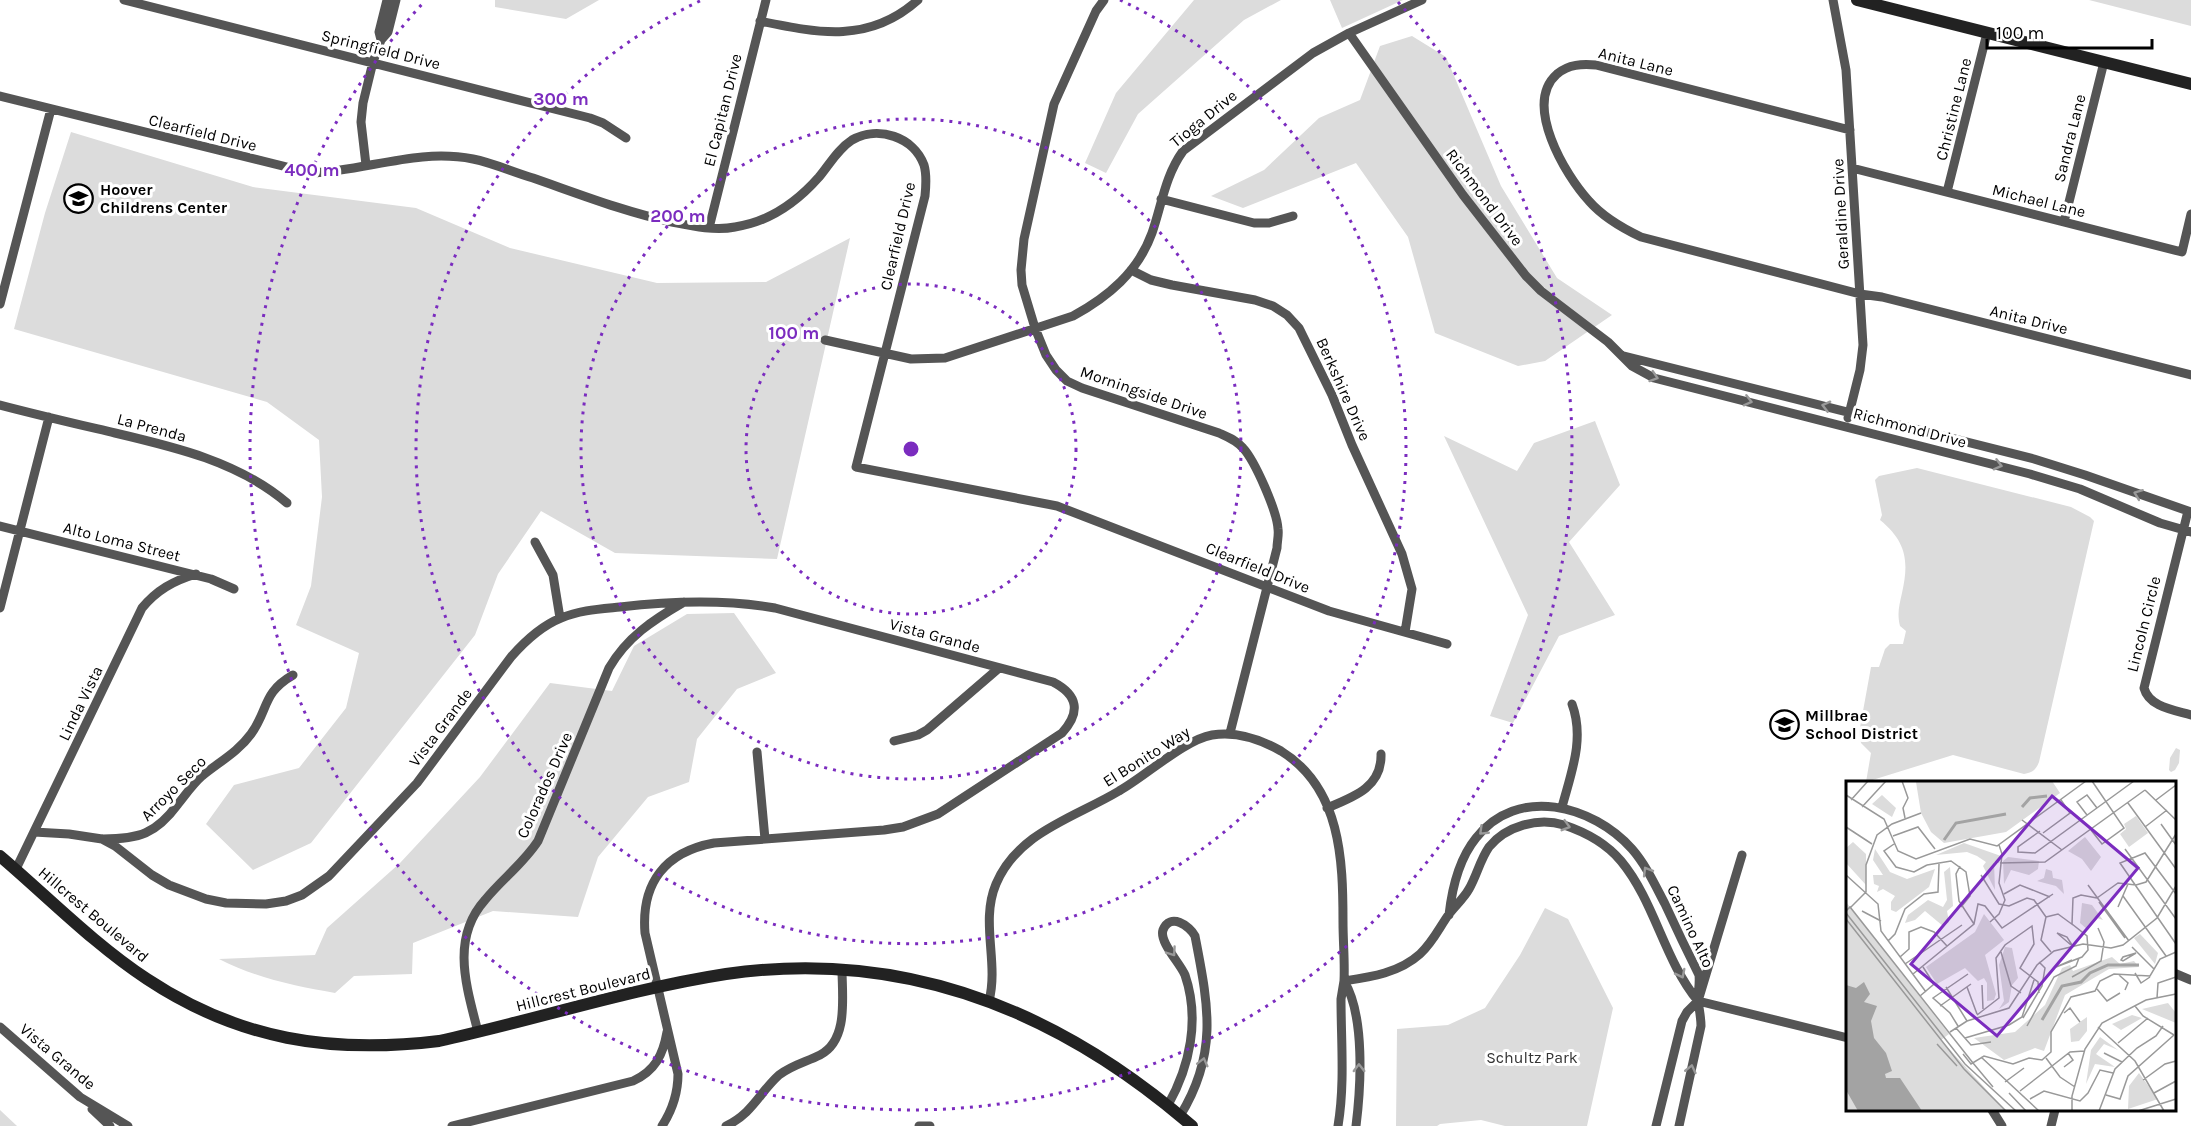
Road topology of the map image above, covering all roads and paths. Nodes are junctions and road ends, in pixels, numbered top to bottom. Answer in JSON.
{"nodes":[{"id":1,"x":124,"y":0,"type":"edge"},
{"id":2,"x":387,"y":0,"type":"edge"},
{"id":3,"x":396,"y":0,"type":"edge"},
{"id":4,"x":766,"y":0,"type":"edge"},
{"id":5,"x":918,"y":0,"type":"edge"},
{"id":6,"x":1104,"y":0,"type":"edge"},
{"id":7,"x":1422,"y":0,"type":"edge"},
{"id":8,"x":1833,"y":0,"type":"edge"},
{"id":9,"x":1857,"y":0,"type":"edge"},
{"id":10,"x":760,"y":21,"type":"junction"},
{"id":11,"x":1349,"y":33,"type":"junction"},
{"id":12,"x":1987,"y":33,"type":"junction"},
{"id":13,"x":381,"y":40,"type":"junction"},
{"id":14,"x":373,"y":62,"type":"junction"},
{"id":15,"x":2104,"y":62,"type":"junction"},
{"id":16,"x":2191,"y":84,"type":"edge"},
{"id":17,"x":0,"y":96,"type":"edge"},
{"id":18,"x":51,"y":109,"type":"junction"},
{"id":19,"x":1850,"y":130,"type":"junction"},
{"id":20,"x":626,"y":138,"type":"dead end"},
{"id":21,"x":366,"y":165,"type":"junction"},
{"id":22,"x":1852,"y":168,"type":"junction"},
{"id":23,"x":1947,"y":192,"type":"junction"},
{"id":24,"x":1161,"y":199,"type":"junction"},
{"id":25,"x":2191,"y":214,"type":"edge"},
{"id":26,"x":1293,"y":216,"type":"dead end"},
{"id":27,"x":2064,"y":222,"type":"junction"},
{"id":28,"x":709,"y":228,"type":"junction"},
{"id":29,"x":1131,"y":270,"type":"junction"},
{"id":30,"x":1860,"y":294,"type":"junction"},
{"id":31,"x":0,"y":304,"type":"edge"},
{"id":32,"x":1035,"y":328,"type":"junction"},
{"id":33,"x":825,"y":340,"type":"dead end"},
{"id":34,"x":885,"y":353,"type":"junction"},
{"id":35,"x":1622,"y":355,"type":"junction"},
{"id":36,"x":2191,"y":375,"type":"edge"},
{"id":37,"x":0,"y":405,"type":"edge"},
{"id":38,"x":1850,"y":412,"type":"junction"},
{"id":39,"x":49,"y":417,"type":"junction"},
{"id":40,"x":1846,"y":426,"type":"junction"},
{"id":41,"x":287,"y":503,"type":"dead end"},
{"id":42,"x":2189,"y":511,"type":"edge"},
{"id":43,"x":0,"y":526,"type":"edge"},
{"id":44,"x":20,"y":531,"type":"junction"},
{"id":45,"x":2187,"y":531,"type":"edge"},
{"id":46,"x":536,"y":543,"type":"dead end"},
{"id":47,"x":196,"y":574,"type":"junction"},
{"id":48,"x":1267,"y":587,"type":"junction"},
{"id":49,"x":234,"y":589,"type":"dead end"},
{"id":50,"x":686,"y":601,"type":"junction"},
{"id":51,"x":0,"y":608,"type":"edge"},
{"id":52,"x":560,"y":618,"type":"junction"},
{"id":53,"x":1405,"y":632,"type":"junction"},
{"id":54,"x":1447,"y":644,"type":"dead end"},
{"id":55,"x":999,"y":668,"type":"junction"},
{"id":56,"x":293,"y":675,"type":"dead end"},
{"id":57,"x":1572,"y":704,"type":"dead end"},
{"id":58,"x":2191,"y":714,"type":"edge"},
{"id":59,"x":1230,"y":734,"type":"junction"},
{"id":60,"x":894,"y":741,"type":"dead end"},
{"id":61,"x":757,"y":753,"type":"dead end"},
{"id":62,"x":1381,"y":754,"type":"dead end"},
{"id":63,"x":1562,"y":807,"type":"junction"},
{"id":64,"x":1327,"y":808,"type":"junction"},
{"id":65,"x":34,"y":832,"type":"junction"},
{"id":66,"x":102,"y":839,"type":"junction"},
{"id":67,"x":765,"y":839,"type":"junction"},
{"id":68,"x":0,"y":855,"type":"edge"},
{"id":69,"x":1743,"y":855,"type":"dead end"},
{"id":70,"x":16,"y":869,"type":"junction"},
{"id":71,"x":1449,"y":915,"type":"junction"},
{"id":72,"x":842,"y":969,"type":"junction"},
{"id":73,"x":2176,"y":973,"type":"edge"},
{"id":74,"x":2191,"y":980,"type":"edge"},
{"id":75,"x":1344,"y":981,"type":"junction"},
{"id":76,"x":658,"y":988,"type":"junction"},
{"id":77,"x":1698,"y":1000,"type":"junction"},
{"id":78,"x":989,"y":1001,"type":"junction"},
{"id":79,"x":0,"y":1027,"type":"edge"},
{"id":80,"x":668,"y":1030,"type":"junction"},
{"id":81,"x":478,"y":1032,"type":"junction"},
{"id":82,"x":1846,"y":1037,"type":"edge"},
{"id":83,"x":80,"y":1097,"type":"junction"},
{"id":84,"x":1168,"y":1105,"type":"junction"},
{"id":85,"x":1993,"y":1111,"type":"edge"},
{"id":86,"x":2055,"y":1111,"type":"edge"},
{"id":87,"x":1180,"y":1116,"type":"junction"},
{"id":88,"x":110,"y":1126,"type":"edge"},
{"id":89,"x":128,"y":1126,"type":"edge"},
{"id":90,"x":452,"y":1126,"type":"edge"},
{"id":91,"x":662,"y":1126,"type":"edge"},
{"id":92,"x":726,"y":1126,"type":"edge"},
{"id":93,"x":919,"y":1126,"type":"edge"},
{"id":94,"x":930,"y":1126,"type":"edge"},
{"id":95,"x":1192,"y":1126,"type":"edge"},
{"id":96,"x":1338,"y":1126,"type":"edge"},
{"id":97,"x":1356,"y":1126,"type":"edge"},
{"id":98,"x":1656,"y":1126,"type":"edge"},
{"id":99,"x":1679,"y":1126,"type":"edge"},
{"id":100,"x":2002,"y":1126,"type":"edge"},
{"id":101,"x":2051,"y":1126,"type":"edge"}],
"edges":[{"from":1,"to":14,"type":"street","name":"Springfield Drive"},
{"from":2,"to":13,"type":"street"},
{"from":3,"to":13,"type":"street"},
{"from":4,"to":10,"type":"street","name":"El Capitan Drive"},
{"from":5,"to":10,"type":"street"},
{"from":6,"to":32,"type":"street","name":"Morningside Drive"},
{"from":7,"to":11,"type":"street","name":"Tioga Drive"},
{"from":8,"to":19,"type":"street","name":"Geraldine Drive"},
{"from":9,"to":12,"type":"street"},
{"from":10,"to":28,"type":"street","name":"El Capitan Drive"},
{"from":11,"to":24,"type":"street","name":"Tioga Drive"},
{"from":11,"to":35,"type":"street","name":"Richmond Drive"},
{"from":12,"to":15,"type":"street"},
{"from":12,"to":23,"type":"street","name":"Christine Lane"},
{"from":13,"to":14,"type":"street"},
{"from":14,"to":20,"type":"street","name":"Springfield Drive"},
{"from":14,"to":21,"type":"street"},
{"from":15,"to":16,"type":"street"},
{"from":15,"to":27,"type":"street","name":"Sandra Lane"},
{"from":17,"to":18,"type":"street","name":"Clearfield Drive"},
{"from":18,"to":21,"type":"street","name":"Clearfield Drive"},
{"from":18,"to":31,"type":"street"},
{"from":19,"to":22,"type":"street","name":"Geraldine Drive"},
{"from":19,"to":30,"type":"street","name":"Anita Lane"},
{"from":21,"to":28,"type":"street","name":"Clearfield Drive"},
{"from":22,"to":23,"type":"street","name":"Michael Lane"},
{"from":22,"to":30,"type":"street","name":"Geraldine Drive"},
{"from":23,"to":27,"type":"street","name":"Michael Lane"},
{"from":24,"to":26,"type":"street"},
{"from":24,"to":29,"type":"street","name":"Tioga Drive"},
{"from":25,"to":27,"type":"street","name":"Michael Lane"},
{"from":28,"to":34,"type":"street","name":"Clearfield Drive"},
{"from":29,"to":32,"type":"street","name":"Tioga Drive"},
{"from":29,"to":53,"type":"street","name":"Berkshire Drive"},
{"from":30,"to":36,"type":"street","name":"Anita Drive"},
{"from":30,"to":38,"type":"street","name":"Geraldine Drive"},
{"from":32,"to":34,"type":"street","name":"Tioga Drive"},
{"from":32,"to":48,"type":"street","name":"Morningside Drive"},
{"from":33,"to":34,"type":"street","name":"Tioga Drive"},
{"from":34,"to":48,"type":"street","name":"Clearfield Drive"},
{"from":38,"to":35,"type":"street","name":"Richmond Drive","one_way":true},
{"from":35,"to":40,"type":"street","name":"Richmond Drive","one_way":true},
{"from":37,"to":39,"type":"street","name":"La Prenda"},
{"from":38,"to":40,"type":"street","name":"Geraldine Drive"},
{"from":42,"to":38,"type":"street","name":"Richmond Drive","one_way":true},
{"from":39,"to":41,"type":"street","name":"La Prenda"},
{"from":39,"to":44,"type":"street"},
{"from":40,"to":45,"type":"street","name":"Richmond Drive","one_way":true},
{"from":42,"to":45,"type":"street","name":"Lincoln Circle"},
{"from":43,"to":44,"type":"street","name":"Alto Loma Street"},
{"from":44,"to":47,"type":"street","name":"Alto Loma Street"},
{"from":44,"to":51,"type":"street"},
{"from":45,"to":58,"type":"street","name":"Lincoln Circle"},
{"from":46,"to":52,"type":"street"},
{"from":47,"to":49,"type":"street","name":"Alto Loma Street"},
{"from":47,"to":65,"type":"street","name":"Linda Vista"},
{"from":48,"to":53,"type":"street","name":"Clearfield Drive"},
{"from":48,"to":59,"type":"street","name":"Morningside Drive"},
{"from":50,"to":52,"type":"street","name":"Vista Grande"},
{"from":50,"to":55,"type":"street","name":"Vista Grande"},
{"from":50,"to":81,"type":"street","name":"Colorados Drive"},
{"from":52,"to":66,"type":"street","name":"Vista Grande"},
{"from":53,"to":54,"type":"street","name":"Clearfield Drive"},
{"from":55,"to":60,"type":"street"},
{"from":55,"to":67,"type":"street","name":"Vista Grande"},
{"from":56,"to":66,"type":"street","name":"Arroyo Seco"},
{"from":57,"to":63,"type":"street"},
{"from":59,"to":64,"type":"street","name":"El Bonito Way"},
{"from":59,"to":78,"type":"street","name":"El Bonito Way"},
{"from":61,"to":67,"type":"street"},
{"from":62,"to":64,"type":"street"},
{"from":63,"to":71,"type":"street","name":"Camino Alto","one_way":true},
{"from":77,"to":63,"type":"street","name":"Camino Alto","one_way":true},
{"from":64,"to":75,"type":"street","name":"El Bonito Way"},
{"from":65,"to":66,"type":"street","name":"Vista Grande"},
{"from":65,"to":70,"type":"street","name":"Linda Vista"},
{"from":67,"to":76,"type":"street","name":"Vista Grande"},
{"from":68,"to":70,"type":"street","name":"Hillcrest Boulevard"},
{"from":69,"to":77,"type":"street"},
{"from":70,"to":81,"type":"street","name":"Hillcrest Boulevard"},
{"from":71,"to":75,"type":"street","name":"Camino Alto"},
{"from":71,"to":77,"type":"street","name":"Camino Alto","one_way":true},
{"from":72,"to":76,"type":"street","name":"Hillcrest Boulevard"},
{"from":72,"to":78,"type":"street","name":"Hillcrest Boulevard"},
{"from":72,"to":92,"type":"street"},
{"from":73,"to":74,"type":"street"},
{"from":75,"to":96,"type":"street","name":"El Bonito Way"},
{"from":97,"to":75,"type":"street","name":"El Bonito Way","one_way":true},
{"from":76,"to":80,"type":"street","name":"Vista Grande"},
{"from":76,"to":81,"type":"street","name":"Hillcrest Boulevard"},
{"from":77,"to":82,"type":"street"},
{"from":77,"to":98,"type":"street"},
{"from":99,"to":77,"type":"street","one_way":true},
{"from":78,"to":84,"type":"street","name":"Hillcrest Boulevard"},
{"from":79,"to":83,"type":"street","name":"Vista Grande"},
{"from":80,"to":90,"type":"street","name":"Vista Grande"},
{"from":80,"to":91,"type":"street"},
{"from":83,"to":88,"type":"street"},
{"from":83,"to":89,"type":"street","name":"Vista Grande"},
{"from":84,"to":87,"type":"street","name":"Hillcrest Boulevard"},
{"from":87,"to":84,"type":"street","one_way":true},
{"from":85,"to":100,"type":"street"},
{"from":86,"to":101,"type":"street"},
{"from":87,"to":95,"type":"street","name":"Hillcrest Boulevard"},
{"from":93,"to":94,"type":"street"}]}
